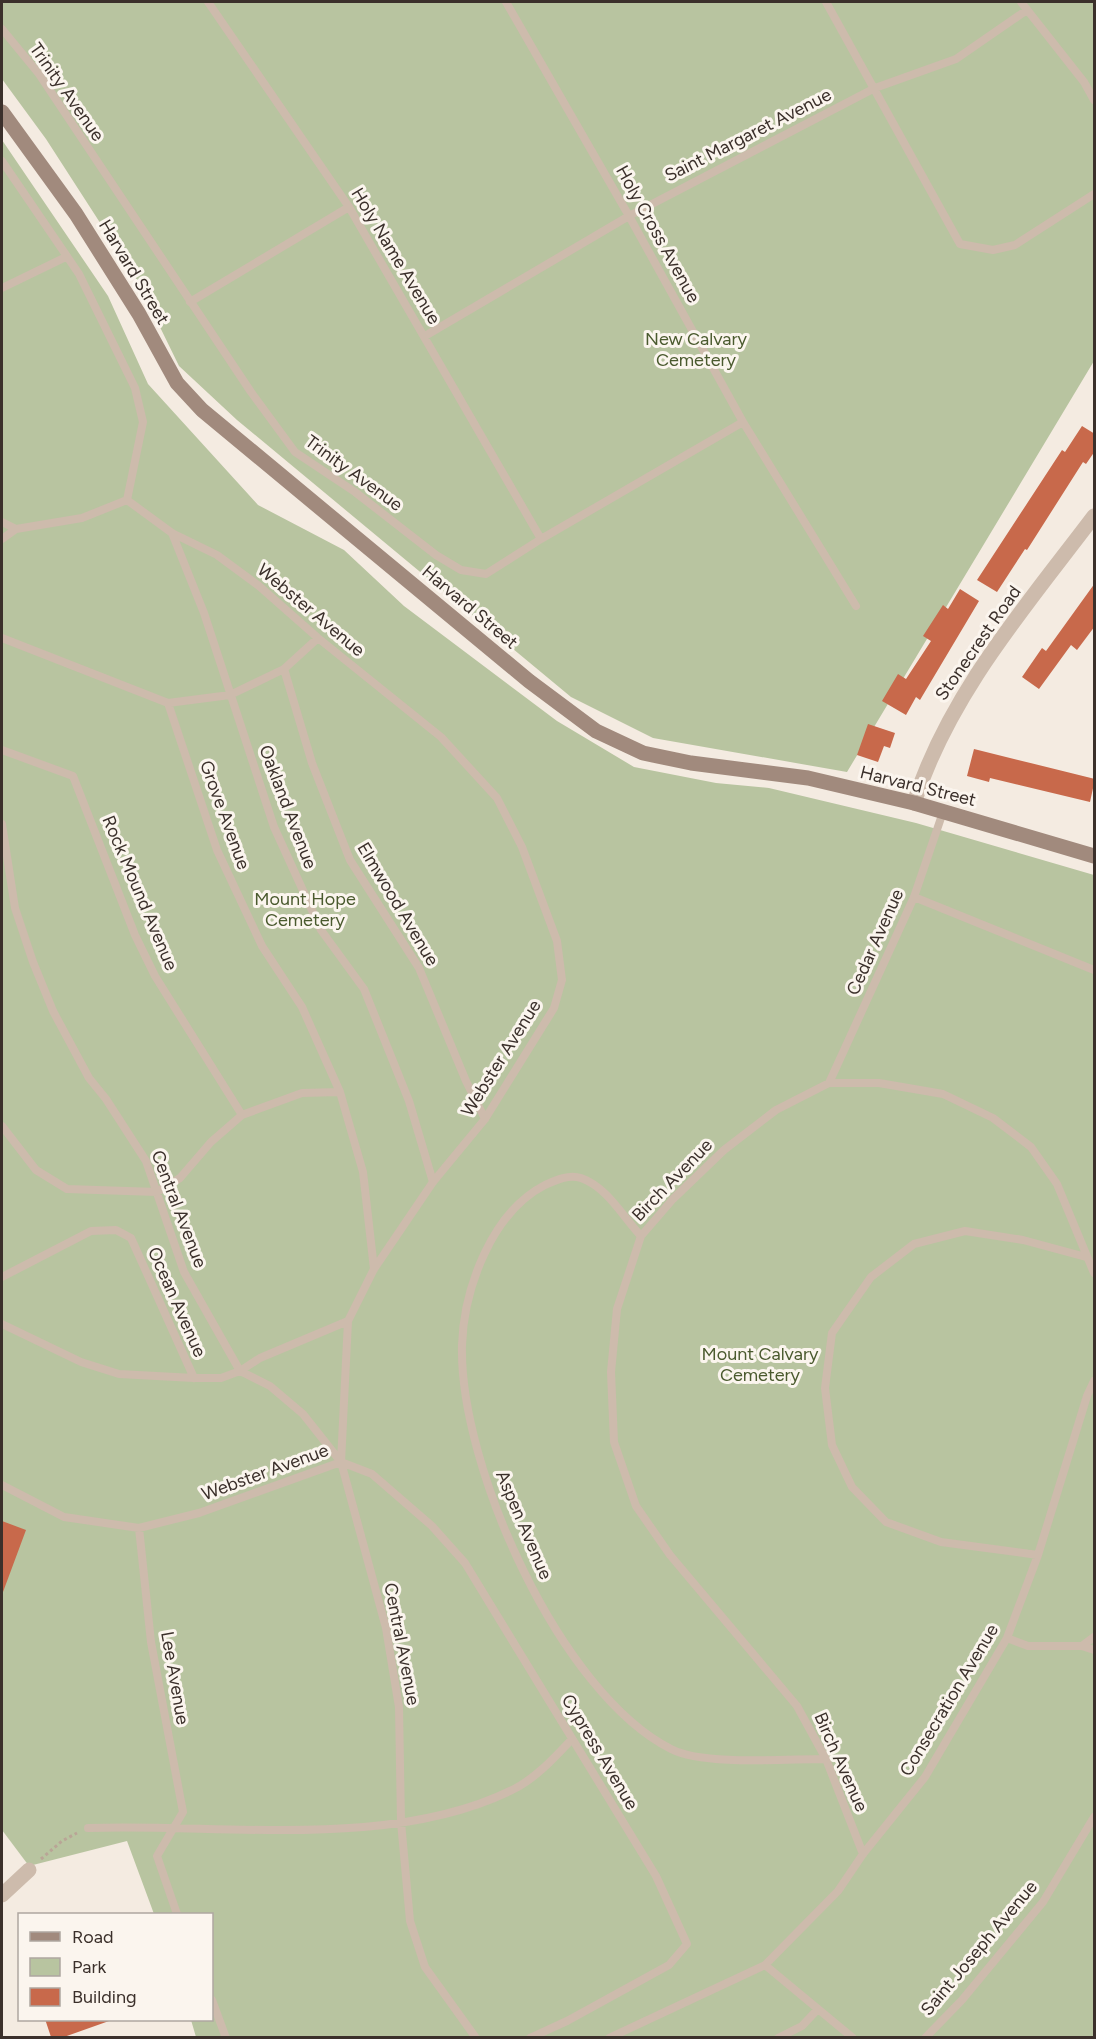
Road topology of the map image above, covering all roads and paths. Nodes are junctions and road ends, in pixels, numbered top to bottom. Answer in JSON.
{"nodes":[{"id":1,"x":208,"y":2,"type":"edge"},
{"id":2,"x":506,"y":2,"type":"edge"},
{"id":3,"x":826,"y":2,"type":"edge"},
{"id":4,"x":1021,"y":2,"type":"edge"},
{"id":5,"x":1027,"y":10,"type":"junction"},
{"id":6,"x":2,"y":29,"type":"edge"},
{"id":7,"x":875,"y":88,"type":"junction"},
{"id":8,"x":1095,"y":100,"type":"edge"},
{"id":9,"x":2,"y":112,"type":"edge"},
{"id":10,"x":2,"y":161,"type":"edge"},
{"id":11,"x":1095,"y":194,"type":"edge"},
{"id":12,"x":349,"y":207,"type":"junction"},
{"id":13,"x":629,"y":216,"type":"junction"},
{"id":14,"x":66,"y":257,"type":"junction"},
{"id":15,"x":2,"y":288,"type":"edge"},
{"id":16,"x":189,"y":302,"type":"junction"},
{"id":17,"x":425,"y":336,"type":"junction"},
{"id":18,"x":743,"y":422,"type":"junction"},
{"id":19,"x":127,"y":500,"type":"junction"},
{"id":20,"x":1095,"y":516,"type":"edge"},
{"id":21,"x":2,"y":522,"type":"edge"},
{"id":22,"x":16,"y":529,"type":"junction"},
{"id":23,"x":172,"y":533,"type":"junction"},
{"id":24,"x":541,"y":538,"type":"junction"},
{"id":25,"x":2,"y":539,"type":"edge"},
{"id":26,"x":856,"y":606,"type":"dead end"},
{"id":27,"x":2,"y":638,"type":"edge"},
{"id":28,"x":318,"y":639,"type":"junction"},
{"id":29,"x":284,"y":669,"type":"junction"},
{"id":30,"x":230,"y":695,"type":"junction"},
{"id":31,"x":168,"y":704,"type":"junction"},
{"id":32,"x":2,"y":750,"type":"edge"},
{"id":33,"x":914,"y":803,"type":"junction"},
{"id":34,"x":944,"y":812,"type":"junction"},
{"id":35,"x":2,"y":824,"type":"edge"},
{"id":36,"x":1095,"y":856,"type":"edge"},
{"id":37,"x":914,"y":897,"type":"junction"},
{"id":38,"x":1095,"y":970,"type":"edge"},
{"id":39,"x":829,"y":1083,"type":"junction"},
{"id":40,"x":340,"y":1092,"type":"junction"},
{"id":41,"x":242,"y":1115,"type":"junction"},
{"id":42,"x":485,"y":1119,"type":"junction"},
{"id":43,"x":2,"y":1126,"type":"edge"},
{"id":44,"x":433,"y":1182,"type":"junction"},
{"id":45,"x":158,"y":1192,"type":"junction"},
{"id":46,"x":641,"y":1236,"type":"junction"},
{"id":47,"x":1086,"y":1257,"type":"junction"},
{"id":48,"x":374,"y":1269,"type":"junction"},
{"id":49,"x":1095,"y":1273,"type":"edge"},
{"id":50,"x":2,"y":1277,"type":"edge"},
{"id":51,"x":348,"y":1321,"type":"junction"},
{"id":52,"x":2,"y":1324,"type":"edge"},
{"id":53,"x":240,"y":1371,"type":"junction"},
{"id":54,"x":194,"y":1378,"type":"junction"},
{"id":55,"x":1095,"y":1381,"type":"edge"},
{"id":56,"x":342,"y":1462,"type":"junction"},
{"id":57,"x":2,"y":1485,"type":"edge"},
{"id":58,"x":139,"y":1528,"type":"junction"},
{"id":59,"x":1038,"y":1555,"type":"junction"},
{"id":60,"x":1095,"y":1637,"type":"edge"},
{"id":61,"x":1007,"y":1638,"type":"junction"},
{"id":62,"x":1082,"y":1646,"type":"junction"},
{"id":63,"x":1095,"y":1650,"type":"edge"},
{"id":64,"x":572,"y":1739,"type":"junction"},
{"id":65,"x":825,"y":1760,"type":"junction"},
{"id":66,"x":1095,"y":1817,"type":"edge"},
{"id":67,"x":401,"y":1822,"type":"junction"},
{"id":68,"x":88,"y":1828,"type":"joint"},
{"id":69,"x":174,"y":1830,"type":"junction"},
{"id":70,"x":863,"y":1854,"type":"junction"},
{"id":71,"x":29,"y":1870,"type":"joint"},
{"id":72,"x":2,"y":1895,"type":"edge"},
{"id":73,"x":177,"y":1913,"type":"edge"},
{"id":74,"x":765,"y":1965,"type":"junction"},
{"id":75,"x":213,"y":2003,"type":"edge"},
{"id":76,"x":817,"y":2010,"type":"junction"},
{"id":77,"x":226,"y":2037,"type":"edge"},
{"id":78,"x":476,"y":2037,"type":"edge"},
{"id":79,"x":530,"y":2037,"type":"edge"},
{"id":80,"x":609,"y":2037,"type":"edge"},
{"id":81,"x":778,"y":2037,"type":"edge"},
{"id":82,"x":853,"y":2037,"type":"edge"},
{"id":83,"x":925,"y":2037,"type":"edge"}],
"edges":[{"from":1,"to":12,"type":"lane","name":"Holy Name Avenue"},
{"from":2,"to":13,"type":"lane","name":"Holy Cross Avenue"},
{"from":3,"to":7,"type":"lane"},
{"from":4,"to":5,"type":"lane"},
{"from":5,"to":7,"type":"lane","name":"Saint Margaret Avenue"},
{"from":5,"to":8,"type":"lane"},
{"from":6,"to":16,"type":"lane","name":"Trinity Avenue"},
{"from":7,"to":11,"type":"lane"},
{"from":7,"to":13,"type":"lane","name":"Saint Margaret Avenue"},
{"from":9,"to":33,"type":"main road","name":"Harvard Street"},
{"from":10,"to":14,"type":"lane"},
{"from":12,"to":16,"type":"lane"},
{"from":12,"to":17,"type":"lane","name":"Holy Name Avenue"},
{"from":13,"to":17,"type":"lane","name":"Saint Margaret Avenue"},
{"from":13,"to":18,"type":"lane","name":"Holy Cross Avenue"},
{"from":14,"to":15,"type":"lane"},
{"from":14,"to":19,"type":"lane"},
{"from":16,"to":24,"type":"lane","name":"Trinity Avenue"},
{"from":17,"to":24,"type":"lane","name":"Holy Name Avenue"},
{"from":18,"to":24,"type":"lane","name":"Trinity Avenue"},
{"from":18,"to":26,"type":"lane","name":"Holy Cross Avenue"},
{"from":19,"to":22,"type":"lane"},
{"from":19,"to":23,"type":"lane","name":"Webster Avenue"},
{"from":20,"to":33,"type":"street","name":"Stonecrest Road"},
{"from":21,"to":22,"type":"lane"},
{"from":22,"to":25,"type":"lane"},
{"from":23,"to":28,"type":"lane","name":"Webster Avenue"},
{"from":23,"to":30,"type":"lane","name":"Oakland Avenue"},
{"from":27,"to":31,"type":"lane"},
{"from":28,"to":29,"type":"lane"},
{"from":28,"to":42,"type":"lane","name":"Webster Avenue"},
{"from":29,"to":30,"type":"lane"},
{"from":29,"to":42,"type":"lane","name":"Elmwood Avenue"},
{"from":30,"to":31,"type":"lane"},
{"from":30,"to":44,"type":"lane","name":"Oakland Avenue"},
{"from":31,"to":40,"type":"lane","name":"Grove Avenue"},
{"from":32,"to":41,"type":"lane","name":"Rock Mound Avenue"},
{"from":33,"to":34,"type":"main road","name":"Harvard Street"},
{"from":34,"to":36,"type":"main road","name":"Harvard Street"},
{"from":34,"to":37,"type":"lane","name":"Cedar Avenue"},
{"from":35,"to":45,"type":"lane","name":"Central Avenue"},
{"from":37,"to":38,"type":"lane"},
{"from":37,"to":39,"type":"lane","name":"Cedar Avenue"},
{"from":39,"to":46,"type":"lane","name":"Birch Avenue"},
{"from":39,"to":47,"type":"lane","name":"Birch Avenue"},
{"from":40,"to":41,"type":"lane"},
{"from":40,"to":48,"type":"lane","name":"Grove Avenue"},
{"from":41,"to":45,"type":"lane"},
{"from":42,"to":44,"type":"lane","name":"Webster Avenue"},
{"from":43,"to":45,"type":"lane"},
{"from":44,"to":48,"type":"lane","name":"Webster Avenue"},
{"from":45,"to":53,"type":"lane","name":"Central Avenue"},
{"from":46,"to":65,"type":"lane","name":"Birch Avenue"},
{"from":46,"to":65,"type":"lane","name":"Aspen Avenue"},
{"from":47,"to":49,"type":"lane","name":"Birch Avenue"},
{"from":47,"to":59,"type":"lane"},
{"from":48,"to":51,"type":"lane","name":"Webster Avenue"},
{"from":50,"to":54,"type":"lane","name":"Ocean Avenue"},
{"from":51,"to":53,"type":"lane"},
{"from":51,"to":56,"type":"lane","name":"Webster Avenue"},
{"from":52,"to":54,"type":"lane"},
{"from":53,"to":54,"type":"lane"},
{"from":53,"to":56,"type":"lane","name":"Central Avenue"},
{"from":55,"to":59,"type":"lane","name":"Consecration Avenue"},
{"from":56,"to":58,"type":"lane","name":"Webster Avenue"},
{"from":56,"to":64,"type":"lane","name":"Cypress Avenue"},
{"from":56,"to":67,"type":"lane","name":"Central Avenue"},
{"from":57,"to":58,"type":"lane","name":"Webster Avenue"},
{"from":58,"to":69,"type":"lane","name":"Lee Avenue"},
{"from":59,"to":61,"type":"lane","name":"Consecration Avenue"},
{"from":60,"to":62,"type":"lane"},
{"from":61,"to":62,"type":"lane"},
{"from":61,"to":70,"type":"lane","name":"Consecration Avenue"},
{"from":62,"to":63,"type":"lane"},
{"from":64,"to":67,"type":"lane"},
{"from":64,"to":79,"type":"lane","name":"Cypress Avenue"},
{"from":65,"to":70,"type":"lane","name":"Birch Avenue"},
{"from":66,"to":83,"type":"lane","name":"Saint Joseph Avenue"},
{"from":67,"to":69,"type":"lane"},
{"from":67,"to":78,"type":"lane","name":"Central Avenue"},
{"from":68,"to":69,"type":"lane"},
{"from":68,"to":71,"type":"path"},
{"from":69,"to":73,"type":"lane"},
{"from":70,"to":74,"type":"lane","name":"Consecration Avenue"},
{"from":71,"to":72,"type":"street"},
{"from":74,"to":76,"type":"lane"},
{"from":74,"to":80,"type":"lane","name":"Consecration Avenue"},
{"from":75,"to":77,"type":"lane"},
{"from":76,"to":81,"type":"lane"},
{"from":76,"to":82,"type":"lane"}]}
